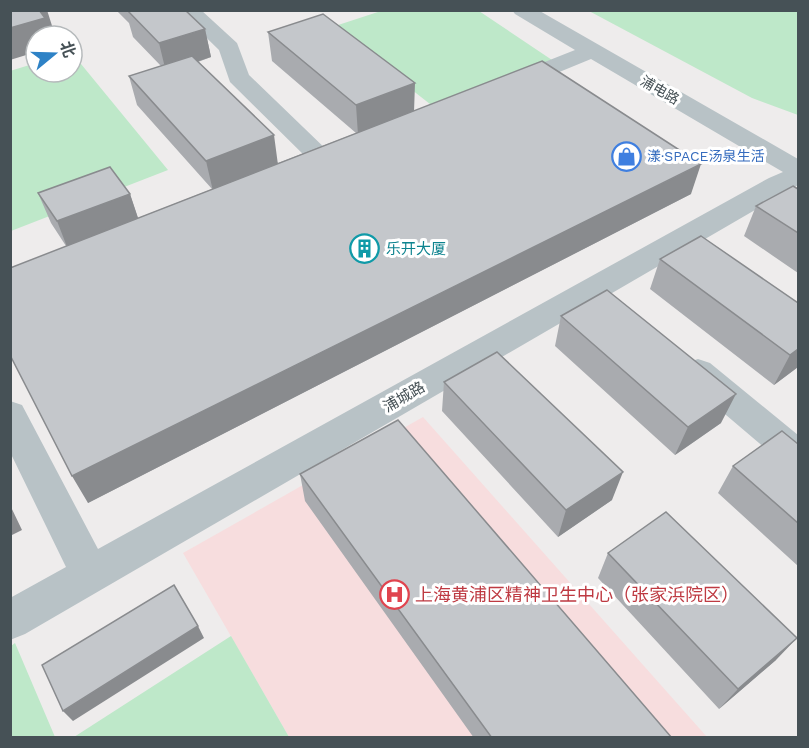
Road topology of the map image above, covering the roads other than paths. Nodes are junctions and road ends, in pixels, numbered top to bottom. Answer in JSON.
{"nodes":[{"id":1,"x":188,"y":10,"type":"edge"},
{"id":2,"x":522,"y":10,"type":"edge"},
{"id":3,"x":592,"y":51,"type":"junction"},
{"id":4,"x":483,"y":95,"type":"edge"},
{"id":5,"x":322,"y":160,"type":"edge"},
{"id":6,"x":798,"y":170,"type":"edge"},
{"id":7,"x":798,"y":176,"type":"edge"},
{"id":8,"x":673,"y":352,"type":"edge"},
{"id":9,"x":10,"y":415,"type":"edge"},
{"id":10,"x":798,"y":455,"type":"edge"},
{"id":11,"x":90,"y":575,"type":"junction"},
{"id":12,"x":10,"y":620,"type":"edge"}],
"edges":[{"from":1,"to":5,"type":"street"},
{"from":2,"to":3,"type":"street","name":"浦电路"},
{"from":3,"to":4,"type":"street"},
{"from":3,"to":6,"type":"street","name":"浦电路"},
{"from":7,"to":11,"type":"street","name":"浦城路"},
{"from":8,"to":10,"type":"street"},
{"from":9,"to":11,"type":"street"},
{"from":11,"to":12,"type":"street","name":"浦城路"}]}
